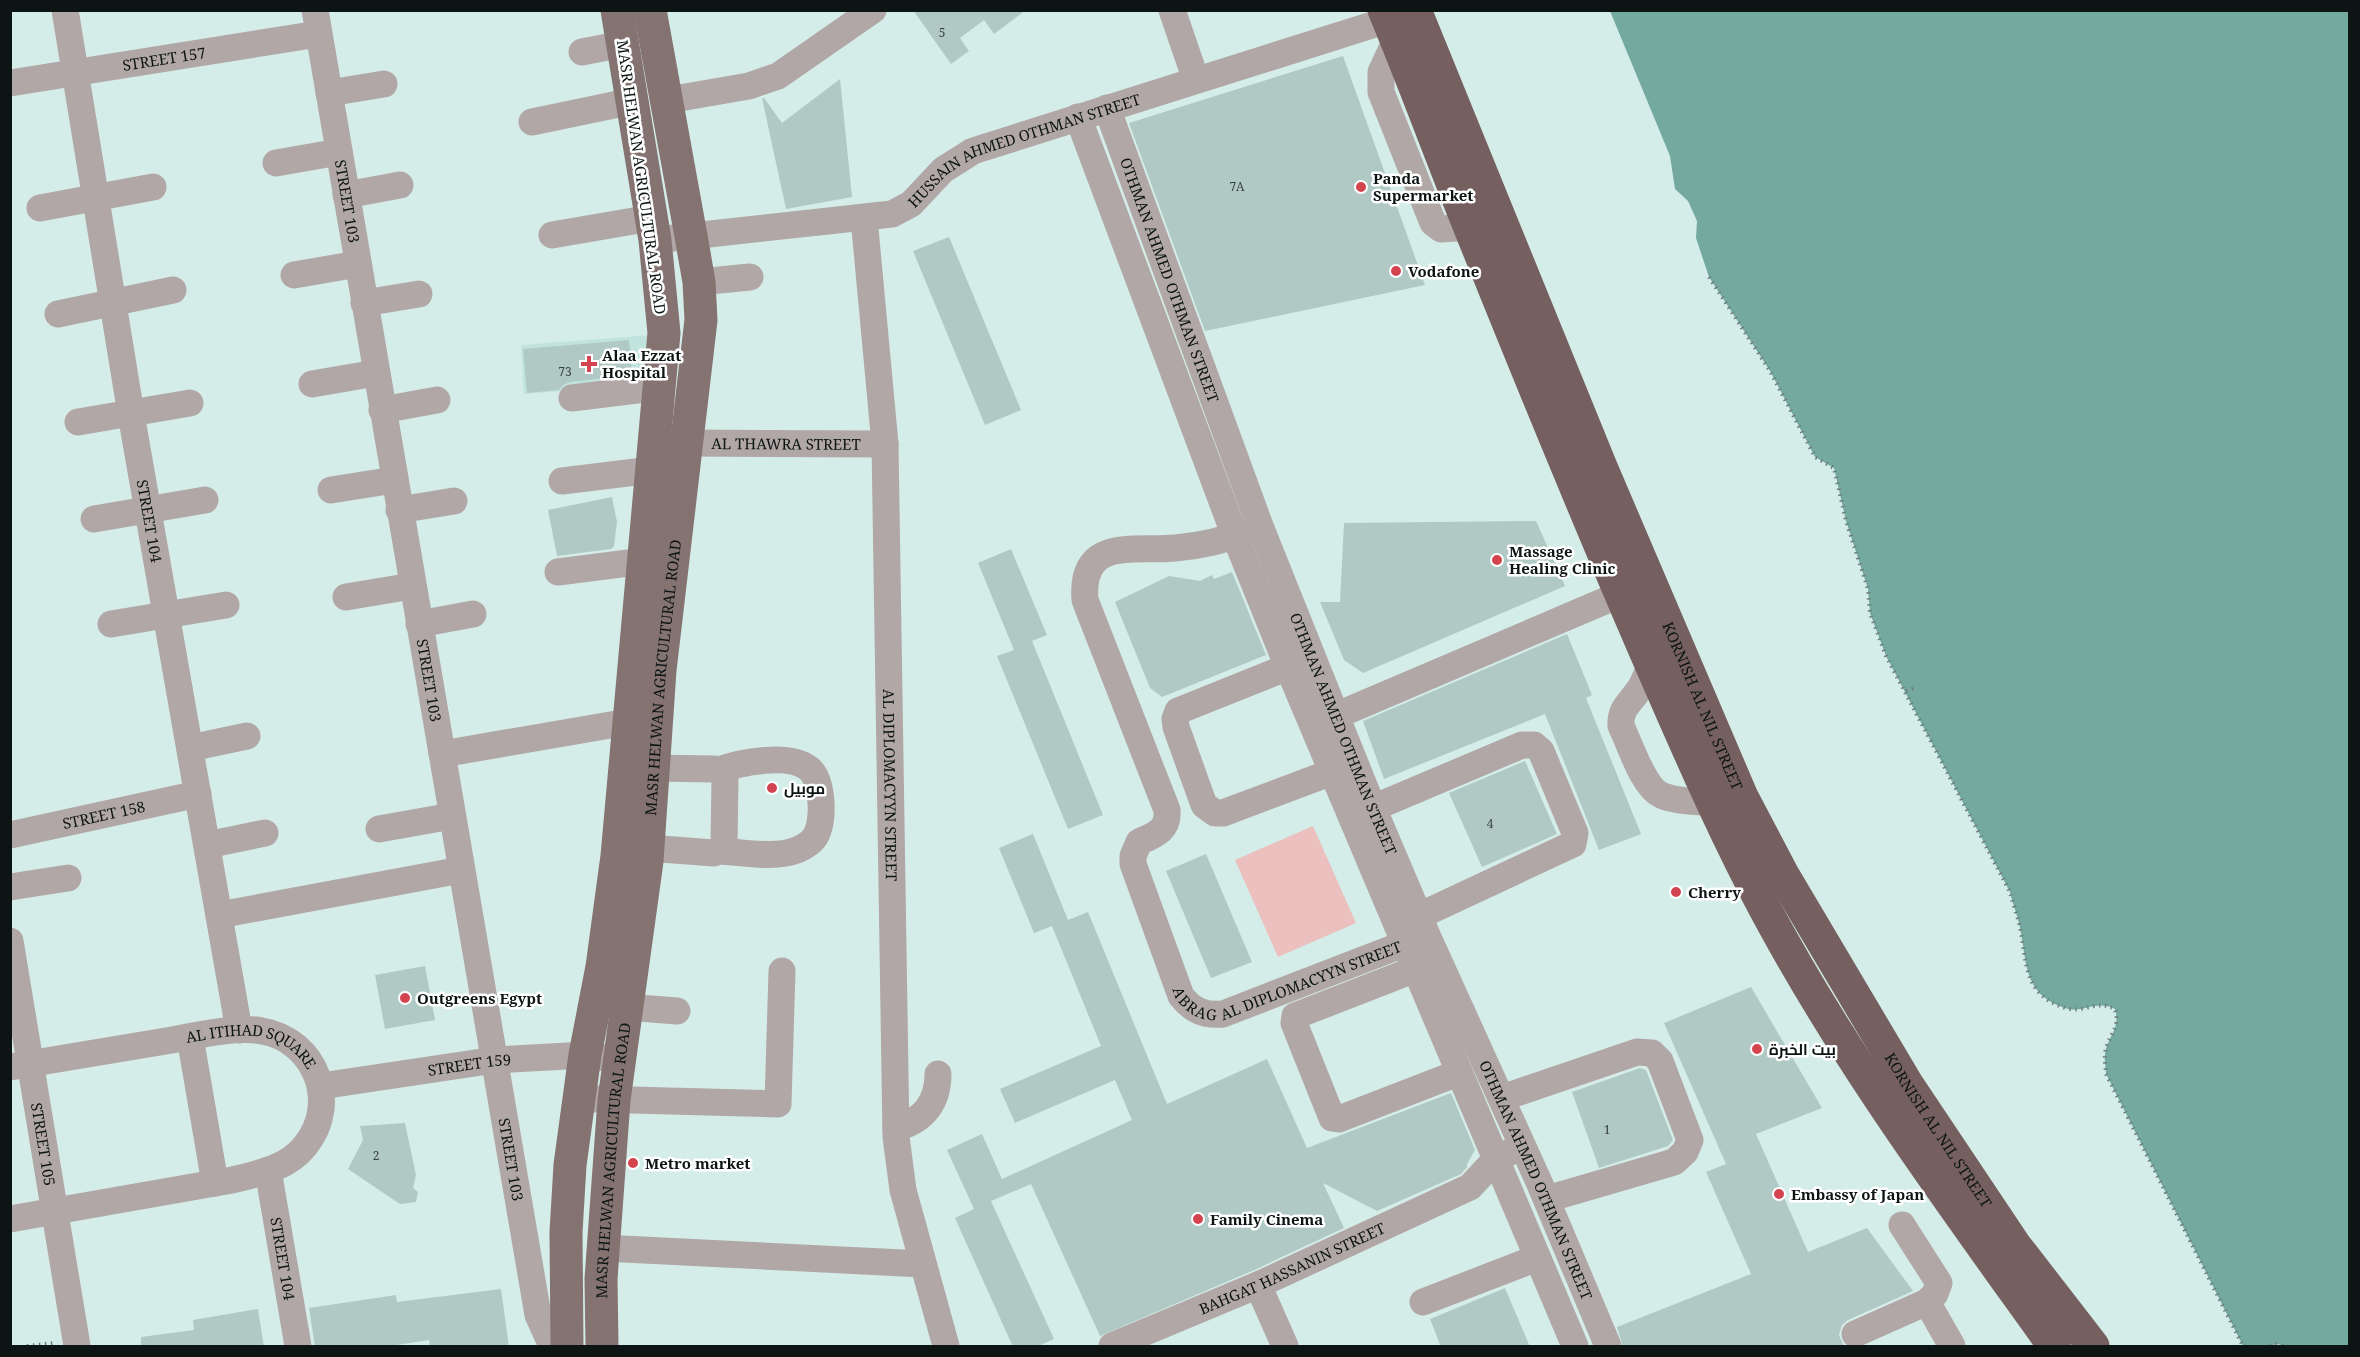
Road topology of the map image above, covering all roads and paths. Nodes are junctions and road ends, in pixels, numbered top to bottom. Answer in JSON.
{"nodes":[{"id":1,"x":65,"y":10,"type":"edge"},
{"id":2,"x":617,"y":10,"type":"edge"},
{"id":3,"x":650,"y":10,"type":"edge"},
{"id":4,"x":873,"y":10,"type":"edge"},
{"id":5,"x":1172,"y":10,"type":"edge"},
{"id":6,"x":1396,"y":20,"type":"edge"},
{"id":7,"x":316,"y":22,"type":"edge"},
{"id":8,"x":623,"y":44,"type":"junction"},
{"id":9,"x":582,"y":52,"type":"dead end"},
{"id":10,"x":75,"y":73,"type":"junction"},
{"id":11,"x":1196,"y":80,"type":"junction"},
{"id":12,"x":10,"y":83,"type":"edge"},
{"id":13,"x":384,"y":84,"type":"dead end"},
{"id":14,"x":329,"y":93,"type":"junction"},
{"id":15,"x":668,"y":100,"type":"junction"},
{"id":16,"x":633,"y":101,"type":"junction"},
{"id":17,"x":1107,"y":108,"type":"junction"},
{"id":18,"x":1078,"y":117,"type":"junction"},
{"id":19,"x":532,"y":122,"type":"dead end"},
{"id":20,"x":339,"y":152,"type":"junction"},
{"id":21,"x":276,"y":163,"type":"dead end"},
{"id":22,"x":400,"y":185,"type":"dead end"},
{"id":23,"x":153,"y":187,"type":"dead end"},
{"id":24,"x":346,"y":195,"type":"junction"},
{"id":25,"x":94,"y":199,"type":"junction"},
{"id":26,"x":40,"y":208,"type":"dead end"},
{"id":27,"x":864,"y":218,"type":"junction"},
{"id":28,"x":653,"y":229,"type":"junction"},
{"id":29,"x":552,"y":235,"type":"dead end"},
{"id":30,"x":691,"y":236,"type":"junction"},
{"id":31,"x":358,"y":264,"type":"junction"},
{"id":32,"x":294,"y":275,"type":"dead end"},
{"id":33,"x":750,"y":277,"type":"dead end"},
{"id":34,"x":1709,"y":277,"type":"dead end"},
{"id":35,"x":699,"y":282,"type":"junction"},
{"id":36,"x":174,"y":290,"type":"dead end"},
{"id":37,"x":419,"y":294,"type":"dead end"},
{"id":38,"x":112,"y":303,"type":"junction"},
{"id":39,"x":364,"y":303,"type":"junction"},
{"id":40,"x":58,"y":314,"type":"dead end"},
{"id":41,"x":1186,"y":325,"type":"junction"},
{"id":42,"x":1159,"y":334,"type":"junction"},
{"id":43,"x":376,"y":373,"type":"junction"},
{"id":44,"x":312,"y":384,"type":"dead end"},
{"id":45,"x":661,"y":387,"type":"junction"},
{"id":46,"x":572,"y":398,"type":"dead end"},
{"id":47,"x":437,"y":400,"type":"dead end"},
{"id":48,"x":190,"y":403,"type":"dead end"},
{"id":49,"x":382,"y":410,"type":"junction"},
{"id":50,"x":131,"y":414,"type":"junction"},
{"id":51,"x":78,"y":422,"type":"dead end"},
{"id":52,"x":687,"y":443,"type":"junction"},
{"id":53,"x":885,"y":444,"type":"junction"},
{"id":54,"x":652,"y":470,"type":"junction"},
{"id":55,"x":394,"y":480,"type":"junction"},
{"id":56,"x":562,"y":481,"type":"dead end"},
{"id":57,"x":331,"y":490,"type":"dead end"},
{"id":58,"x":206,"y":500,"type":"dead end"},
{"id":59,"x":454,"y":501,"type":"dead end"},
{"id":60,"x":148,"y":510,"type":"junction"},
{"id":61,"x":399,"y":510,"type":"junction"},
{"id":62,"x":94,"y":519,"type":"dead end"},
{"id":63,"x":1248,"y":531,"type":"junction"},
{"id":64,"x":644,"y":561,"type":"junction"},
{"id":65,"x":558,"y":572,"type":"dead end"},
{"id":66,"x":412,"y":586,"type":"junction"},
{"id":67,"x":1621,"y":594,"type":"junction"},
{"id":68,"x":346,"y":597,"type":"dead end"},
{"id":69,"x":226,"y":605,"type":"dead end"},
{"id":70,"x":473,"y":614,"type":"dead end"},
{"id":71,"x":166,"y":615,"type":"junction"},
{"id":72,"x":111,"y":624,"type":"dead end"},
{"id":73,"x":419,"y":624,"type":"junction"},
{"id":74,"x":1652,"y":664,"type":"junction"},
{"id":75,"x":1288,"y":667,"type":"junction"},
{"id":76,"x":1917,"y":687,"type":"dead end"},
{"id":77,"x":1906,"y":691,"type":"junction"},
{"id":78,"x":1324,"y":721,"type":"junction"},
{"id":79,"x":628,"y":722,"type":"junction"},
{"id":80,"x":247,"y":736,"type":"dead end"},
{"id":81,"x":189,"y":748,"type":"junction"},
{"id":82,"x":442,"y":754,"type":"junction"},
{"id":83,"x":654,"y":768,"type":"junction"},
{"id":84,"x":719,"y":770,"type":"junction"},
{"id":85,"x":1332,"y":772,"type":"junction"},
{"id":86,"x":198,"y":795,"type":"junction"},
{"id":87,"x":1713,"y":803,"type":"junction"},
{"id":88,"x":1373,"y":808,"type":"junction"},
{"id":89,"x":452,"y":816,"type":"junction"},
{"id":90,"x":379,"y":829,"type":"dead end"},
{"id":91,"x":265,"y":833,"type":"dead end"},
{"id":92,"x":10,"y":835,"type":"edge"},
{"id":93,"x":207,"y":845,"type":"junction"},
{"id":94,"x":648,"y":848,"type":"junction"},
{"id":95,"x":719,"y":851,"type":"junction"},
{"id":96,"x":461,"y":870,"type":"junction"},
{"id":97,"x":68,"y":878,"type":"dead end"},
{"id":98,"x":10,"y":887,"type":"edge"},
{"id":99,"x":219,"y":915,"type":"junction"},
{"id":100,"x":1417,"y":931,"type":"junction"},
{"id":101,"x":10,"y":941,"type":"edge"},
{"id":102,"x":1416,"y":969,"type":"junction"},
{"id":103,"x":782,"y":971,"type":"dead end"},
{"id":104,"x":626,"y":1007,"type":"junction"},
{"id":105,"x":677,"y":1011,"type":"dead end"},
{"id":106,"x":239,"y":1030,"type":"junction"},
{"id":107,"x":190,"y":1037,"type":"junction"},
{"id":108,"x":585,"y":1055,"type":"junction"},
{"id":109,"x":619,"y":1059,"type":"junction"},
{"id":110,"x":495,"y":1060,"type":"junction"},
{"id":111,"x":21,"y":1065,"type":"edge"},
{"id":112,"x":1458,"y":1073,"type":"junction"},
{"id":113,"x":938,"y":1074,"type":"dead end"},
{"id":114,"x":321,"y":1086,"type":"junction"},
{"id":115,"x":579,"y":1098,"type":"junction"},
{"id":116,"x":1502,"y":1098,"type":"junction"},
{"id":117,"x":614,"y":1100,"type":"junction"},
{"id":118,"x":896,"y":1128,"type":"junction"},
{"id":119,"x":1523,"y":1146,"type":"junction"},
{"id":120,"x":1496,"y":1159,"type":"junction"},
{"id":121,"x":268,"y":1170,"type":"junction"},
{"id":122,"x":215,"y":1183,"type":"junction"},
{"id":123,"x":1470,"y":1187,"type":"junction"},
{"id":124,"x":1543,"y":1190,"type":"junction"},
{"id":125,"x":1511,"y":1195,"type":"junction"},
{"id":126,"x":54,"y":1212,"type":"junction"},
{"id":127,"x":10,"y":1219,"type":"edge"},
{"id":128,"x":1902,"y":1225,"type":"dead end"},
{"id":129,"x":603,"y":1248,"type":"junction"},
{"id":130,"x":1538,"y":1258,"type":"junction"},
{"id":131,"x":923,"y":1264,"type":"junction"},
{"id":132,"x":1258,"y":1286,"type":"junction"},
{"id":133,"x":1423,"y":1302,"type":"dead end"},
{"id":134,"x":1927,"y":1302,"type":"junction"},
{"id":135,"x":1855,"y":1334,"type":"dead end"},
{"id":136,"x":2071,"y":1342,"type":"edge"},
{"id":137,"x":77,"y":1347,"type":"edge"},
{"id":138,"x":298,"y":1347,"type":"edge"},
{"id":139,"x":552,"y":1347,"type":"edge"},
{"id":140,"x":567,"y":1347,"type":"edge"},
{"id":141,"x":602,"y":1347,"type":"edge"},
{"id":142,"x":946,"y":1347,"type":"edge"},
{"id":143,"x":1112,"y":1347,"type":"edge"},
{"id":144,"x":1285,"y":1347,"type":"edge"},
{"id":145,"x":1575,"y":1347,"type":"edge"},
{"id":146,"x":1608,"y":1347,"type":"edge"},
{"id":147,"x":1952,"y":1347,"type":"edge"},
{"id":148,"x":2243,"y":1347,"type":"edge"},
{"id":149,"x":2270,"y":1347,"type":"edge"},
{"id":150,"x":2283,"y":1347,"type":"edge"}],
"edges":[{"from":1,"to":10,"type":"street","name":"STREET 104"},
{"from":2,"to":8,"type":"main road","name":"MASR HELWAN AGRICULTURAL ROAD"},
{"from":3,"to":15,"type":"main road","name":"MASR HELWAN AGRICULTURAL ROAD"},
{"from":4,"to":15,"type":"street"},
{"from":5,"to":11,"type":"street"},
{"from":6,"to":11,"type":"street","name":"HUSSAIN AHMED OTHMAN STREET"},
{"from":6,"to":67,"type":"highway","name":"KORNISH AL NIL STREET"},
{"from":6,"to":136,"type":"highway","name":"KORNISH AL NIL STREET"},
{"from":7,"to":10,"type":"street","name":"STREET 157"},
{"from":7,"to":14,"type":"street","name":"STREET 103"},
{"from":8,"to":9,"type":"street"},
{"from":8,"to":16,"type":"main road","name":"MASR HELWAN AGRICULTURAL ROAD"},
{"from":10,"to":12,"type":"street","name":"STREET 157"},
{"from":10,"to":25,"type":"street","name":"STREET 104"},
{"from":11,"to":17,"type":"street","name":"HUSSAIN AHMED OTHMAN STREET"},
{"from":13,"to":14,"type":"street"},
{"from":14,"to":20,"type":"street","name":"STREET 103"},
{"from":15,"to":30,"type":"main road","name":"MASR HELWAN AGRICULTURAL ROAD"},
{"from":16,"to":19,"type":"street"},
{"from":16,"to":28,"type":"main road","name":"MASR HELWAN AGRICULTURAL ROAD"},
{"from":17,"to":18,"type":"street","name":"HUSSAIN AHMED OTHMAN STREET"},
{"from":17,"to":41,"type":"street","name":"OTHMAN AHMED OTHMAN STREET"},
{"from":18,"to":27,"type":"street","name":"HUSSAIN AHMED OTHMAN STREET"},
{"from":18,"to":42,"type":"street","name":"OTHMAN AHMED OTHMAN STREET"},
{"from":20,"to":21,"type":"street"},
{"from":20,"to":24,"type":"street","name":"STREET 103"},
{"from":22,"to":24,"type":"street"},
{"from":23,"to":25,"type":"street"},
{"from":24,"to":31,"type":"street","name":"STREET 103"},
{"from":25,"to":26,"type":"street"},
{"from":25,"to":38,"type":"street","name":"STREET 104"},
{"from":27,"to":30,"type":"street","name":"HUSSAIN AHMED OTHMAN STREET"},
{"from":27,"to":53,"type":"street","name":"AL DIPLOMACYYN STREET"},
{"from":28,"to":29,"type":"street","name":"HUSSAIN AHMED OTHMAN STREET"},
{"from":28,"to":30,"type":"street","name":"HUSSAIN AHMED OTHMAN STREET"},
{"from":28,"to":45,"type":"main road","name":"MASR HELWAN AGRICULTURAL ROAD"},
{"from":30,"to":35,"type":"main road","name":"MASR HELWAN AGRICULTURAL ROAD"},
{"from":31,"to":32,"type":"street"},
{"from":31,"to":39,"type":"street","name":"STREET 103"},
{"from":33,"to":35,"type":"street"},
{"from":34,"to":77,"type":"path"},
{"from":35,"to":52,"type":"main road","name":"MASR HELWAN AGRICULTURAL ROAD"},
{"from":36,"to":38,"type":"street"},
{"from":37,"to":39,"type":"street"},
{"from":38,"to":40,"type":"street"},
{"from":38,"to":50,"type":"street","name":"STREET 104"},
{"from":39,"to":43,"type":"street","name":"STREET 103"},
{"from":41,"to":42,"type":"street"},
{"from":41,"to":63,"type":"street","name":"OTHMAN AHMED OTHMAN STREET"},
{"from":42,"to":63,"type":"street","name":"OTHMAN AHMED OTHMAN STREET"},
{"from":43,"to":44,"type":"street"},
{"from":43,"to":49,"type":"street","name":"STREET 103"},
{"from":45,"to":46,"type":"street"},
{"from":45,"to":54,"type":"main road","name":"MASR HELWAN AGRICULTURAL ROAD"},
{"from":47,"to":49,"type":"street"},
{"from":48,"to":50,"type":"street"},
{"from":49,"to":55,"type":"street","name":"STREET 103"},
{"from":50,"to":51,"type":"street"},
{"from":50,"to":60,"type":"street","name":"STREET 104"},
{"from":52,"to":53,"type":"street","name":"AL THAWRA STREET"},
{"from":52,"to":83,"type":"main road","name":"MASR HELWAN AGRICULTURAL ROAD"},
{"from":53,"to":118,"type":"street","name":"AL DIPLOMACYYN STREET"},
{"from":54,"to":56,"type":"street"},
{"from":54,"to":64,"type":"main road","name":"MASR HELWAN AGRICULTURAL ROAD"},
{"from":55,"to":57,"type":"street"},
{"from":55,"to":61,"type":"street","name":"STREET 103"},
{"from":58,"to":60,"type":"street"},
{"from":59,"to":61,"type":"street"},
{"from":60,"to":62,"type":"street"},
{"from":60,"to":71,"type":"street","name":"STREET 104"},
{"from":61,"to":66,"type":"street","name":"STREET 103"},
{"from":63,"to":75,"type":"street","name":"OTHMAN AHMED OTHMAN STREET"},
{"from":63,"to":78,"type":"street","name":"OTHMAN AHMED OTHMAN STREET"},
{"from":63,"to":100,"type":"street","name":"ABRAG AL DIPLOMACYYN STREET"},
{"from":64,"to":65,"type":"street"},
{"from":64,"to":79,"type":"main road","name":"MASR HELWAN AGRICULTURAL ROAD"},
{"from":66,"to":68,"type":"street"},
{"from":66,"to":73,"type":"street","name":"STREET 103"},
{"from":67,"to":74,"type":"highway","name":"KORNISH AL NIL STREET"},
{"from":67,"to":78,"type":"street"},
{"from":69,"to":71,"type":"street"},
{"from":70,"to":73,"type":"street"},
{"from":71,"to":72,"type":"street"},
{"from":71,"to":81,"type":"street","name":"STREET 104"},
{"from":73,"to":82,"type":"street","name":"STREET 103"},
{"from":74,"to":87,"type":"highway","name":"KORNISH AL NIL STREET"},
{"from":74,"to":87,"type":"street"},
{"from":75,"to":78,"type":"street","name":"OTHMAN AHMED OTHMAN STREET"},
{"from":75,"to":85,"type":"street"},
{"from":76,"to":77,"type":"path"},
{"from":77,"to":148,"type":"path"},
{"from":78,"to":85,"type":"street","name":"OTHMAN AHMED OTHMAN STREET"},
{"from":78,"to":88,"type":"street","name":"OTHMAN AHMED OTHMAN STREET"},
{"from":79,"to":82,"type":"street"},
{"from":79,"to":108,"type":"main road","name":"MASR HELWAN AGRICULTURAL ROAD"},
{"from":80,"to":81,"type":"street"},
{"from":81,"to":86,"type":"street","name":"STREET 104"},
{"from":82,"to":89,"type":"street","name":"STREET 103"},
{"from":83,"to":84,"type":"street"},
{"from":83,"to":94,"type":"main road","name":"MASR HELWAN AGRICULTURAL ROAD"},
{"from":84,"to":95,"type":"street"},
{"from":84,"to":95,"type":"street"},
{"from":85,"to":100,"type":"street","name":"OTHMAN AHMED OTHMAN STREET"},
{"from":86,"to":92,"type":"street","name":"STREET 158"},
{"from":86,"to":93,"type":"street","name":"STREET 104"},
{"from":87,"to":136,"type":"highway","name":"KORNISH AL NIL STREET"},
{"from":88,"to":100,"type":"street","name":"OTHMAN AHMED OTHMAN STREET"},
{"from":88,"to":100,"type":"street"},
{"from":89,"to":90,"type":"street"},
{"from":89,"to":96,"type":"street","name":"STREET 103"},
{"from":91,"to":93,"type":"street"},
{"from":93,"to":99,"type":"street","name":"STREET 104"},
{"from":94,"to":95,"type":"street"},
{"from":94,"to":104,"type":"main road","name":"MASR HELWAN AGRICULTURAL ROAD"},
{"from":96,"to":99,"type":"street"},
{"from":96,"to":110,"type":"street","name":"STREET 103"},
{"from":97,"to":98,"type":"street"},
{"from":99,"to":106,"type":"street","name":"STREET 104"},
{"from":100,"to":102,"type":"street","name":"OTHMAN AHMED OTHMAN STREET"},
{"from":100,"to":116,"type":"street","name":"OTHMAN AHMED OTHMAN STREET"},
{"from":101,"to":111,"type":"street","name":"STREET 105"},
{"from":102,"to":112,"type":"street","name":"OTHMAN AHMED OTHMAN STREET"},
{"from":102,"to":112,"type":"street"},
{"from":103,"to":117,"type":"street"},
{"from":104,"to":105,"type":"street"},
{"from":104,"to":109,"type":"main road","name":"MASR HELWAN AGRICULTURAL ROAD"},
{"from":106,"to":107,"type":"street","name":"AL ITIHAD SQUARE"},
{"from":106,"to":114,"type":"street","name":"AL ITIHAD SQUARE"},
{"from":107,"to":111,"type":"street","name":"AL ITIHAD SQUARE"},
{"from":107,"to":122,"type":"street"},
{"from":108,"to":109,"type":"street","name":"STREET 159"},
{"from":108,"to":110,"type":"street","name":"STREET 159"},
{"from":108,"to":115,"type":"main road","name":"MASR HELWAN AGRICULTURAL ROAD"},
{"from":109,"to":117,"type":"main road","name":"MASR HELWAN AGRICULTURAL ROAD"},
{"from":110,"to":114,"type":"street","name":"STREET 159"},
{"from":110,"to":139,"type":"street","name":"STREET 103"},
{"from":111,"to":126,"type":"street","name":"STREET 105"},
{"from":112,"to":120,"type":"street","name":"OTHMAN AHMED OTHMAN STREET"},
{"from":113,"to":118,"type":"street"},
{"from":114,"to":121,"type":"street","name":"AL ITIHAD SQUARE"},
{"from":115,"to":117,"type":"street"},
{"from":115,"to":140,"type":"main road","name":"MASR HELWAN AGRICULTURAL ROAD"},
{"from":116,"to":119,"type":"street","name":"OTHMAN AHMED OTHMAN STREET"},
{"from":116,"to":124,"type":"street"},
{"from":117,"to":129,"type":"main road","name":"MASR HELWAN AGRICULTURAL ROAD"},
{"from":118,"to":131,"type":"street","name":"AL DIPLOMACYYN STREET"},
{"from":119,"to":120,"type":"street"},
{"from":119,"to":124,"type":"street","name":"OTHMAN AHMED OTHMAN STREET"},
{"from":120,"to":123,"type":"street","name":"BAHGAT HASSANIN STREET"},
{"from":120,"to":125,"type":"street","name":"OTHMAN AHMED OTHMAN STREET"},
{"from":121,"to":122,"type":"street","name":"AL ITIHAD SQUARE"},
{"from":121,"to":138,"type":"street","name":"STREET 104"},
{"from":122,"to":126,"type":"street","name":"AL ITIHAD SQUARE"},
{"from":123,"to":125,"type":"street"},
{"from":123,"to":132,"type":"street","name":"BAHGAT HASSANIN STREET"},
{"from":124,"to":125,"type":"street"},
{"from":124,"to":146,"type":"street","name":"OTHMAN AHMED OTHMAN STREET"},
{"from":125,"to":130,"type":"street","name":"OTHMAN AHMED OTHMAN STREET"},
{"from":126,"to":127,"type":"street","name":"AL ITIHAD SQUARE"},
{"from":126,"to":137,"type":"street","name":"STREET 105"},
{"from":128,"to":134,"type":"street"},
{"from":129,"to":131,"type":"street"},
{"from":129,"to":141,"type":"main road","name":"MASR HELWAN AGRICULTURAL ROAD"},
{"from":130,"to":133,"type":"street"},
{"from":130,"to":145,"type":"street","name":"OTHMAN AHMED OTHMAN STREET"},
{"from":131,"to":142,"type":"street","name":"AL DIPLOMACYYN STREET"},
{"from":132,"to":143,"type":"street","name":"BAHGAT HASSANIN STREET"},
{"from":132,"to":144,"type":"street"},
{"from":134,"to":135,"type":"street"},
{"from":134,"to":147,"type":"street"},
{"from":149,"to":150,"type":"path"}]}
